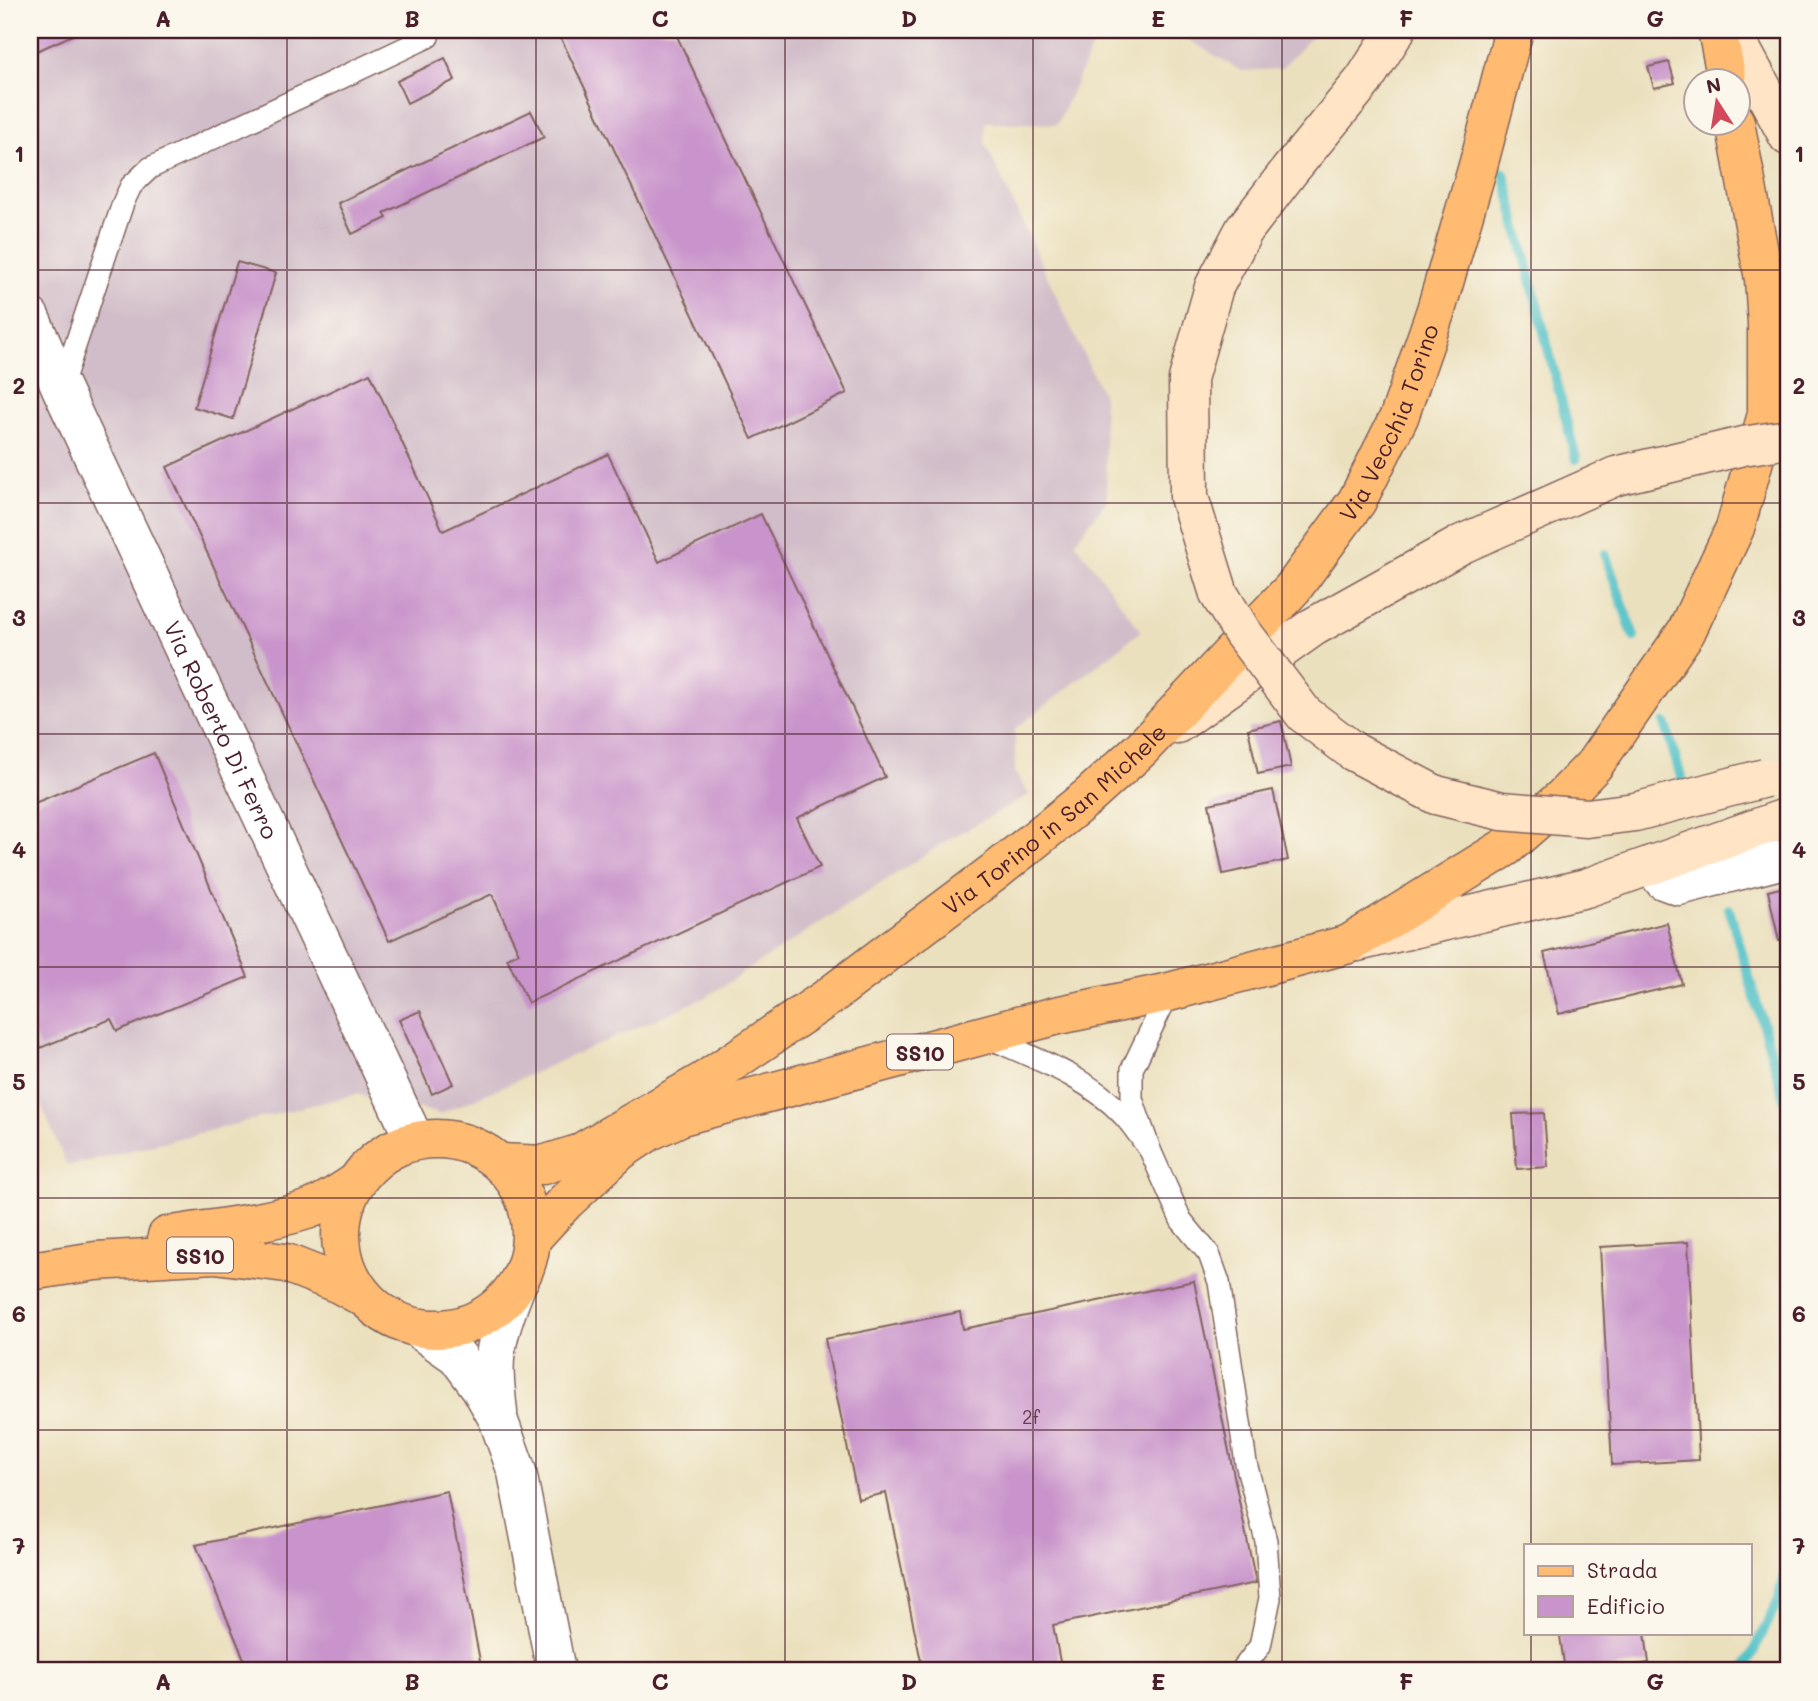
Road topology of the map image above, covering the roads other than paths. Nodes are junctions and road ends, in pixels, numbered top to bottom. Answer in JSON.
{"nodes":[{"id":1,"x":1396,"y":30,"type":"edge"},
{"id":2,"x":1514,"y":30,"type":"edge"},
{"id":3,"x":1717,"y":30,"type":"edge"},
{"id":4,"x":1731,"y":30,"type":"edge"},
{"id":5,"x":428,"y":37,"type":"dead end"},
{"id":6,"x":1724,"y":66,"type":"edge"},
{"id":7,"x":1738,"y":136,"type":"edge"},
{"id":8,"x":1788,"y":136,"type":"edge"},
{"id":9,"x":30,"y":317,"type":"edge"},
{"id":10,"x":61,"y":388,"type":"junction"},
{"id":11,"x":1788,"y":439,"type":"edge"},
{"id":12,"x":1142,"y":749,"type":"junction"},
{"id":13,"x":1777,"y":774,"type":"edge"},
{"id":14,"x":1788,"y":817,"type":"edge"},
{"id":15,"x":1788,"y":858,"type":"edge"},
{"id":16,"x":1652,"y":865,"type":"junction"},
{"id":17,"x":1349,"y":944,"type":"junction"},
{"id":18,"x":1169,"y":992,"type":"junction"},
{"id":19,"x":984,"y":1035,"type":"junction"},
{"id":20,"x":415,"y":1141,"type":"junction"},
{"id":21,"x":1150,"y":1150,"type":"junction"},
{"id":22,"x":501,"y":1163,"type":"junction"},
{"id":23,"x":355,"y":1183,"type":"junction"},
{"id":24,"x":532,"y":1238,"type":"junction"},
{"id":25,"x":30,"y":1265,"type":"edge"},
{"id":26,"x":30,"y":1271,"type":"edge"},
{"id":27,"x":516,"y":1286,"type":"junction"},
{"id":28,"x":363,"y":1297,"type":"junction"},
{"id":29,"x":417,"y":1328,"type":"junction"},
{"id":30,"x":498,"y":1419,"type":"junction"},
{"id":31,"x":555,"y":1671,"type":"edge"},
{"id":32,"x":1241,"y":1671,"type":"edge"}],
"edges":[{"from":1,"to":13,"type":"main road","bridge":true},
{"from":2,"to":12,"type":"main road","name":"Via Vecchia Torino"},
{"from":3,"to":6,"type":"main road"},
{"from":4,"to":8,"type":"main road"},
{"from":5,"to":10,"type":"lane"},
{"from":7,"to":17,"type":"main road"},
{"from":9,"to":10,"type":"street","name":"Via Roberto Di Ferro"},
{"from":10,"to":20,"type":"street","name":"Via Roberto Di Ferro"},
{"from":11,"to":12,"type":"main road","name":"Via Torino in San Michele","bridge":true},
{"from":12,"to":22,"type":"main road","name":"Via Torino in San Michele"},
{"from":14,"to":16,"type":"main road","number":"SS10"},
{"from":15,"to":16,"type":"street"},
{"from":16,"to":17,"type":"main road","name":"Via Torino in San Michele","number":"SS10"},
{"from":17,"to":18,"type":"main road","name":"Via Torino in San Michele","number":"SS10"},
{"from":18,"to":19,"type":"main road","name":"Via Torino in San Michele","number":"SS10"},
{"from":18,"to":21,"type":"lane"},
{"from":19,"to":21,"type":"lane"},
{"from":19,"to":24,"type":"main road","name":"Via Torino in San Michele","number":"SS10"},
{"from":20,"to":22,"type":"main road","name":"Via Torino in San Michele","number":"SS10"},
{"from":20,"to":23,"type":"main road","name":"Via Torino in San Michele","number":"SS10"},
{"from":21,"to":32,"type":"lane"},
{"from":22,"to":24,"type":"main road","name":"Via Torino in San Michele","number":"SS10"},
{"from":23,"to":25,"type":"main road","name":"Via Torino in San Michele","number":"SS10"},
{"from":23,"to":28,"type":"main road","name":"Via Torino in San Michele","number":"SS10"},
{"from":24,"to":27,"type":"main road","name":"Via Torino in San Michele","number":"SS10"},
{"from":26,"to":28,"type":"main road","name":"Via Torino in San Michele","number":"SS10"},
{"from":27,"to":29,"type":"main road","name":"Via Torino in San Michele","number":"SS10"},
{"from":27,"to":30,"type":"street"},
{"from":28,"to":29,"type":"main road","name":"Via Torino in San Michele","number":"SS10"},
{"from":29,"to":30,"type":"street"},
{"from":30,"to":31,"type":"street"}]}
